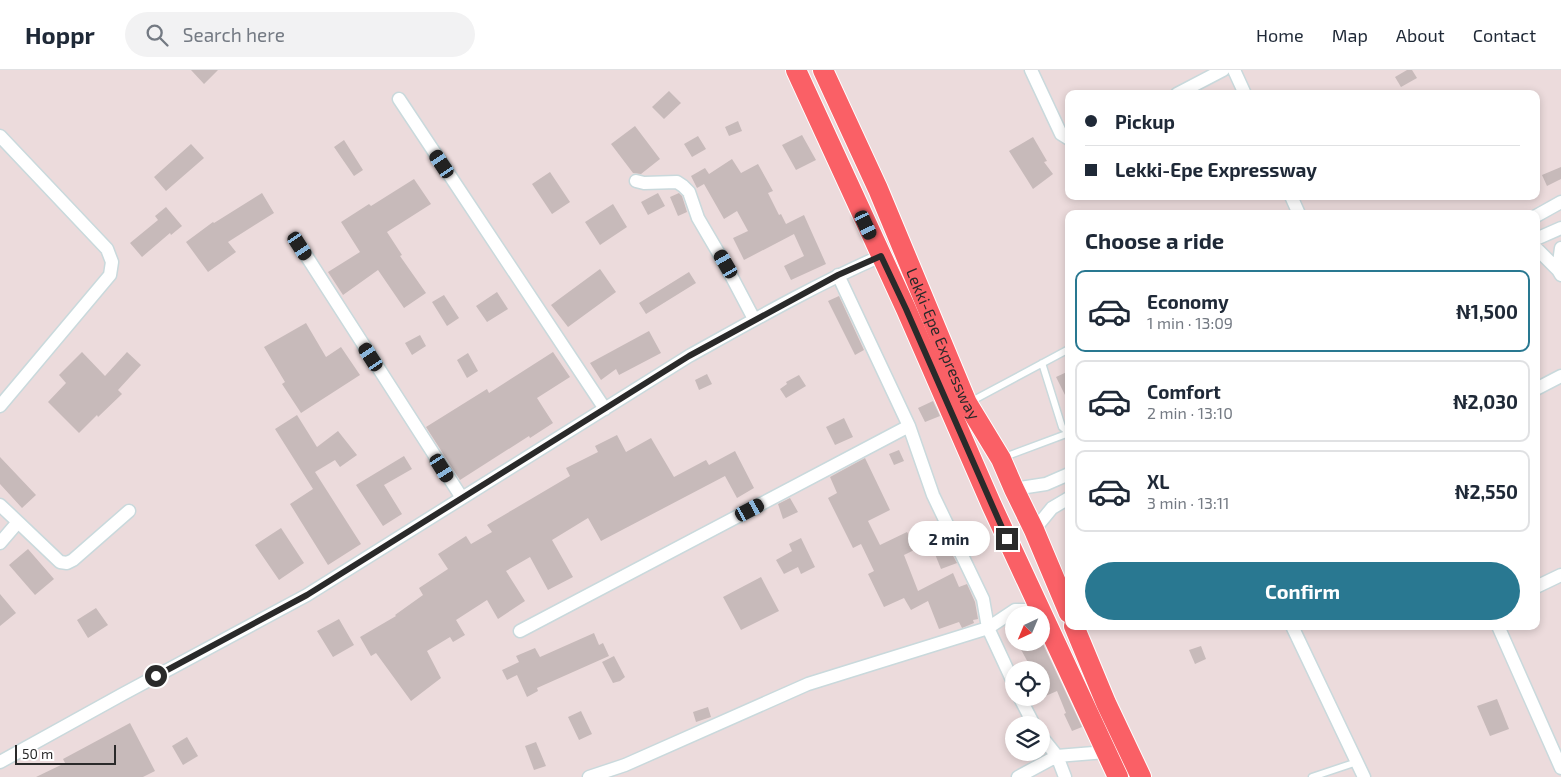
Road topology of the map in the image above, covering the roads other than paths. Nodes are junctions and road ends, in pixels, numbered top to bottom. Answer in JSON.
{"nodes":[{"id":1,"x":796,"y":70,"type":"edge"},
{"id":2,"x":823,"y":70,"type":"edge"},
{"id":3,"x":1031,"y":70,"type":"edge"},
{"id":4,"x":1223,"y":70,"type":"edge"},
{"id":5,"x":1234,"y":70,"type":"edge"},
{"id":6,"x":1185,"y":90,"type":"edge"},
{"id":7,"x":1243,"y":90,"type":"edge"},
{"id":8,"x":399,"y":98,"type":"dead end"},
{"id":9,"x":1065,"y":136,"type":"edge"},
{"id":10,"x":2,"y":142,"type":"edge"},
{"id":11,"x":636,"y":181,"type":"dead end"},
{"id":12,"x":1561,"y":202,"type":"edge"},
{"id":13,"x":1540,"y":214,"type":"edge"},
{"id":14,"x":1561,"y":228,"type":"edge"},
{"id":15,"x":1540,"y":237,"type":"edge"},
{"id":16,"x":300,"y":246,"type":"dead end"},
{"id":17,"x":1561,"y":248,"type":"edge"},
{"id":18,"x":1540,"y":252,"type":"edge"},
{"id":19,"x":881,"y":256,"type":"junction"},
{"id":20,"x":1560,"y":272,"type":"edge"},
{"id":21,"x":838,"y":275,"type":"junction"},
{"id":22,"x":754,"y":319,"type":"junction"},
{"id":23,"x":1065,"y":352,"type":"edge"},
{"id":24,"x":1042,"y":362,"type":"junction"},
{"id":25,"x":1561,"y":376,"type":"edge"},
{"id":26,"x":1540,"y":387,"type":"edge"},
{"id":27,"x":967,"y":403,"type":"junction"},
{"id":28,"x":0,"y":406,"type":"edge"},
{"id":29,"x":605,"y":409,"type":"junction"},
{"id":30,"x":1065,"y":425,"type":"edge"},
{"id":31,"x":909,"y":426,"type":"junction"},
{"id":32,"x":1062,"y":427,"type":"junction"},
{"id":33,"x":1065,"y":430,"type":"edge"},
{"id":34,"x":1065,"y":435,"type":"edge"},
{"id":35,"x":1001,"y":459,"type":"junction"},
{"id":36,"x":1065,"y":476,"type":"edge"},
{"id":37,"x":1014,"y":489,"type":"junction"},
{"id":38,"x":462,"y":498,"type":"junction"},
{"id":39,"x":1065,"y":500,"type":"edge"},
{"id":40,"x":0,"y":506,"type":"edge"},
{"id":41,"x":129,"y":511,"type":"dead end"},
{"id":42,"x":18,"y":522,"type":"junction"},
{"id":43,"x":1034,"y":530,"type":"junction"},
{"id":44,"x":0,"y":543,"type":"edge"},
{"id":45,"x":1561,"y":575,"type":"edge"},
{"id":46,"x":1540,"y":585,"type":"edge"},
{"id":47,"x":1065,"y":604,"type":"edge"},
{"id":48,"x":1037,"y":606,"type":"edge"},
{"id":49,"x":1005,"y":617,"type":"edge"},
{"id":50,"x":988,"y":628,"type":"junction"},
{"id":51,"x":1076,"y":630,"type":"edge"},
{"id":52,"x":1294,"y":630,"type":"edge"},
{"id":53,"x":1500,"y":630,"type":"edge"},
{"id":54,"x":520,"y":631,"type":"dead end"},
{"id":55,"x":1050,"y":635,"type":"edge"},
{"id":56,"x":1005,"y":665,"type":"edge"},
{"id":57,"x":1050,"y":747,"type":"edge"},
{"id":58,"x":1106,"y":752,"type":"junction"},
{"id":59,"x":1057,"y":756,"type":"junction"},
{"id":60,"x":0,"y":762,"type":"edge"},
{"id":61,"x":1357,"y":762,"type":"junction"},
{"id":62,"x":1561,"y":768,"type":"edge"},
{"id":63,"x":588,"y":777,"type":"edge"},
{"id":64,"x":1018,"y":777,"type":"edge"},
{"id":65,"x":1065,"y":777,"type":"edge"},
{"id":66,"x":1118,"y":777,"type":"edge"},
{"id":67,"x":1141,"y":777,"type":"edge"},
{"id":68,"x":1312,"y":777,"type":"edge"},
{"id":69,"x":1364,"y":777,"type":"edge"}],
"edges":[{"from":1,"to":19,"type":"highway","name":"Lekki-Epe Expressway"},
{"from":2,"to":27,"type":"highway","name":"Lekki-Epe Expressway"},
{"from":3,"to":9,"type":"street"},
{"from":4,"to":6,"type":"street"},
{"from":5,"to":7,"type":"street"},
{"from":8,"to":29,"type":"street"},
{"from":10,"to":28,"type":"street"},
{"from":11,"to":22,"type":"street"},
{"from":12,"to":13,"type":"street"},
{"from":14,"to":15,"type":"street"},
{"from":16,"to":38,"type":"street"},
{"from":17,"to":20,"type":"street"},
{"from":18,"to":20,"type":"street"},
{"from":19,"to":21,"type":"street"},
{"from":19,"to":48,"type":"highway","name":"Lekki-Epe Expressway"},
{"from":21,"to":22,"type":"street"},
{"from":21,"to":31,"type":"street"},
{"from":22,"to":29,"type":"street"},
{"from":23,"to":24,"type":"lane"},
{"from":24,"to":27,"type":"lane"},
{"from":24,"to":32,"type":"lane"},
{"from":25,"to":26,"type":"street"},
{"from":27,"to":35,"type":"highway","name":"Lekki-Epe Expressway"},
{"from":29,"to":38,"type":"street"},
{"from":30,"to":32,"type":"lane"},
{"from":31,"to":50,"type":"street"},
{"from":31,"to":54,"type":"street"},
{"from":32,"to":33,"type":"lane"},
{"from":34,"to":35,"type":"lane"},
{"from":35,"to":37,"type":"highway","name":"Lekki-Epe Expressway"},
{"from":36,"to":37,"type":"street"},
{"from":37,"to":43,"type":"highway","name":"Lekki-Epe Expressway"},
{"from":38,"to":60,"type":"street"},
{"from":39,"to":43,"type":"street"},
{"from":40,"to":42,"type":"street"},
{"from":41,"to":42,"type":"street"},
{"from":42,"to":44,"type":"street"},
{"from":43,"to":47,"type":"highway","name":"Lekki-Epe Expressway"},
{"from":45,"to":46,"type":"street"},
{"from":49,"to":50,"type":"street"},
{"from":50,"to":56,"type":"street"},
{"from":50,"to":63,"type":"street"},
{"from":51,"to":67,"type":"highway"},
{"from":52,"to":61,"type":"street"},
{"from":53,"to":62,"type":"street"},
{"from":55,"to":58,"type":"highway","name":"Lekki-Epe Expressway"},
{"from":57,"to":59,"type":"street"},
{"from":58,"to":59,"type":"street"},
{"from":58,"to":66,"type":"highway","name":"Lekki-Epe Expressway"},
{"from":59,"to":64,"type":"street"},
{"from":59,"to":65,"type":"street"},
{"from":61,"to":68,"type":"lane"},
{"from":61,"to":69,"type":"street"}]}
